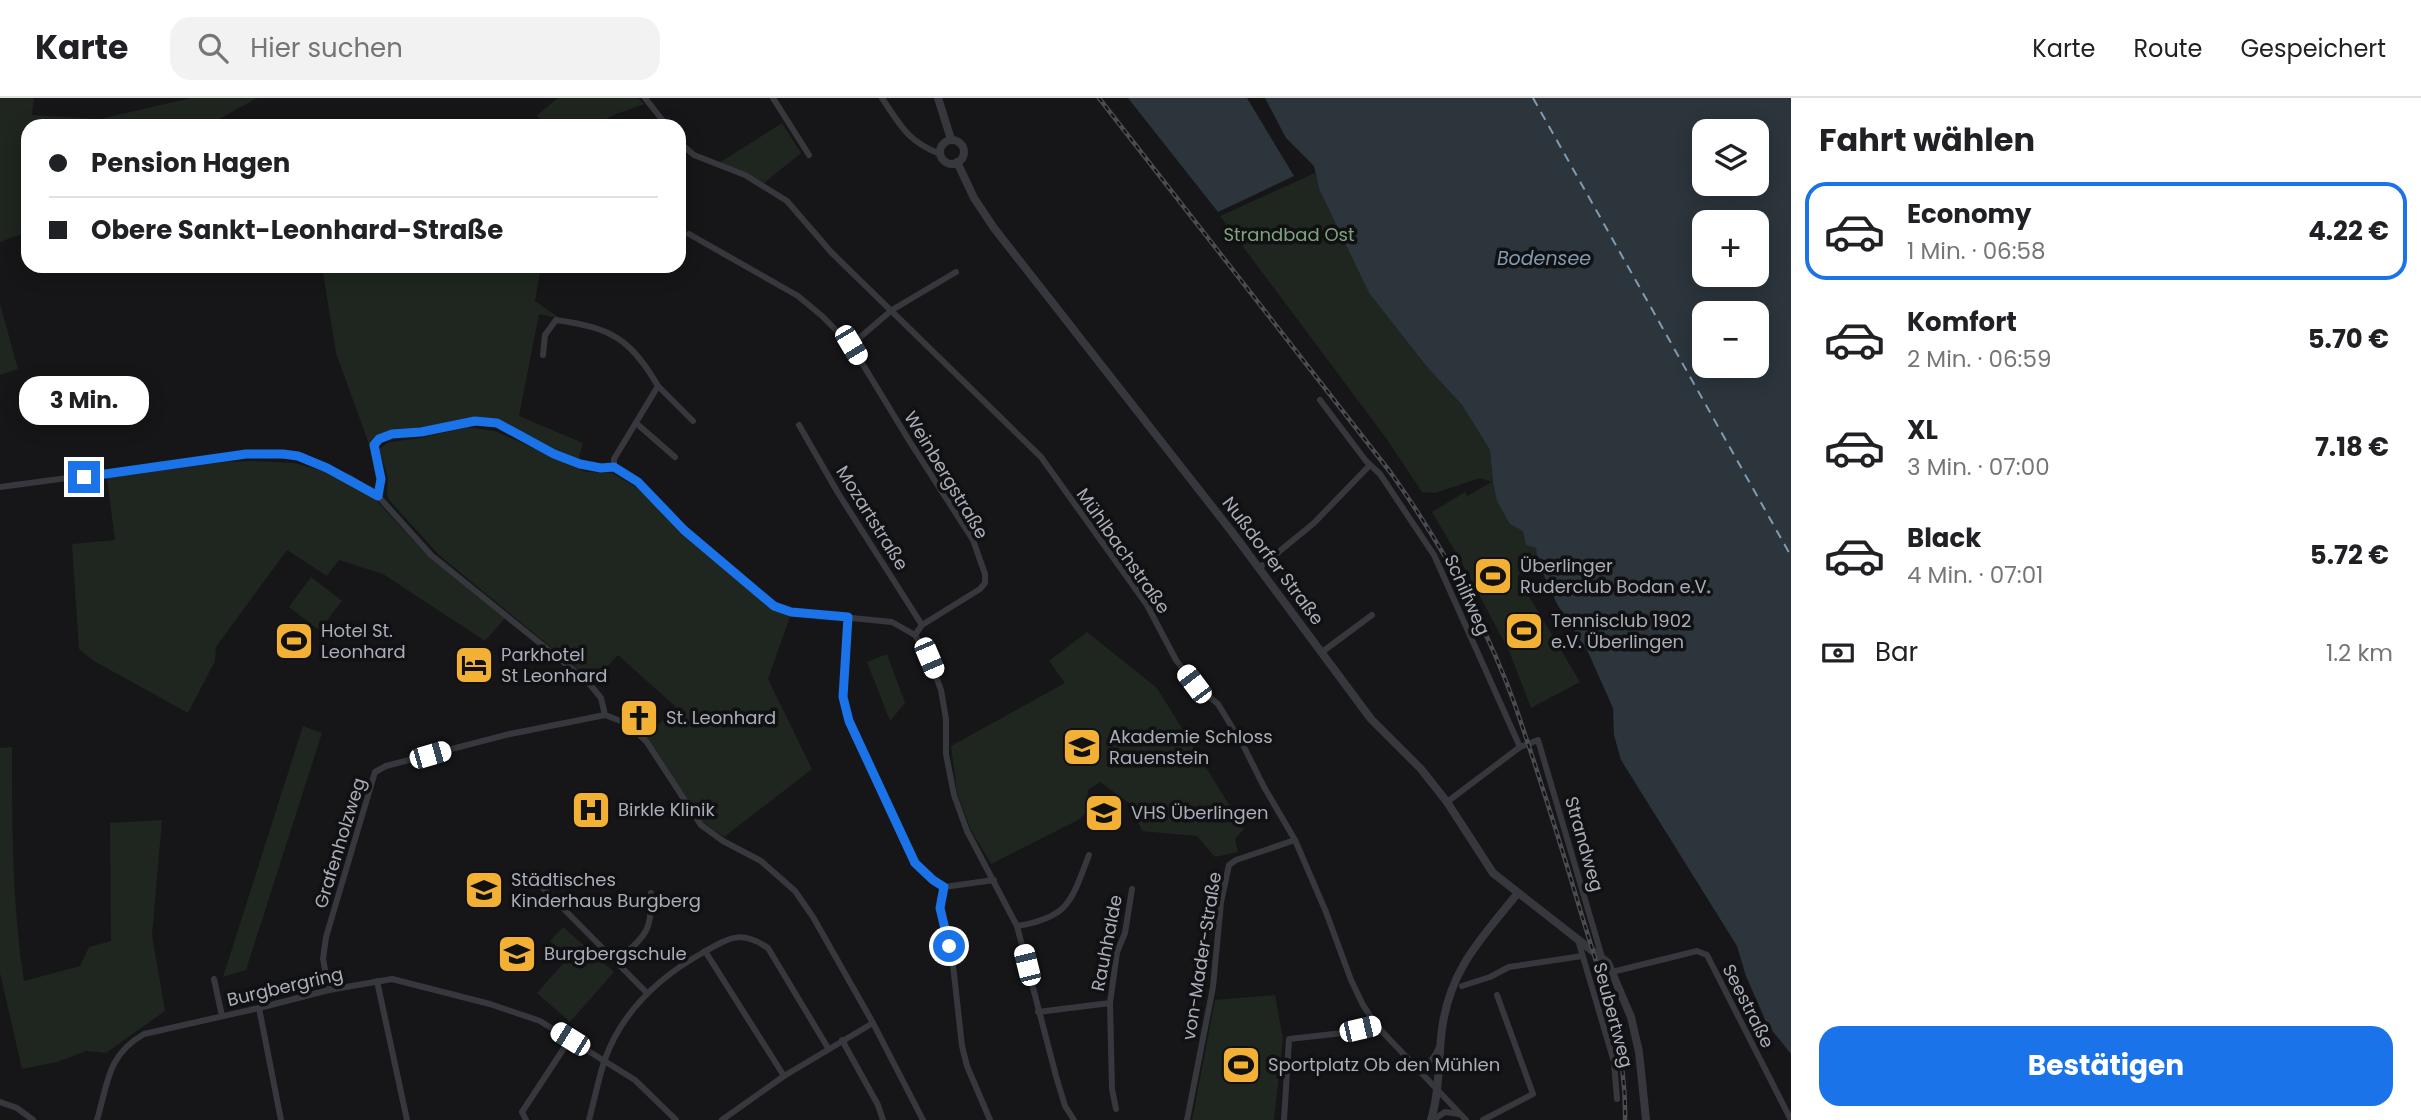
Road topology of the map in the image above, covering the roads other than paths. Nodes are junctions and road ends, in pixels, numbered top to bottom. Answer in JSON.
{"nodes":[{"id":1,"x":658,"y":98,"type":"edge"},
{"id":2,"x":773,"y":98,"type":"edge"},
{"id":3,"x":882,"y":98,"type":"edge"},
{"id":4,"x":938,"y":98,"type":"edge"},
{"id":5,"x":648,"y":101,"type":"edge"},
{"id":6,"x":662,"y":119,"type":"edge"},
{"id":7,"x":951,"y":139,"type":"junction"},
{"id":8,"x":686,"y":148,"type":"edge"},
{"id":9,"x":940,"y":154,"type":"junction"},
{"id":10,"x":809,"y":155,"type":"dead end"},
{"id":11,"x":957,"y":163,"type":"junction"},
{"id":12,"x":689,"y":234,"type":"dead end"},
{"id":13,"x":956,"y":272,"type":"dead end"},
{"id":14,"x":892,"y":310,"type":"junction"},
{"id":15,"x":851,"y":345,"type":"junction"},
{"id":16,"x":543,"y":355,"type":"dead end"},
{"id":17,"x":658,"y":386,"type":"junction"},
{"id":18,"x":1320,"y":400,"type":"dead end"},
{"id":19,"x":693,"y":421,"type":"dead end"},
{"id":20,"x":636,"y":423,"type":"junction"},
{"id":21,"x":799,"y":425,"type":"dead end"},
{"id":22,"x":675,"y":457,"type":"dead end"},
{"id":23,"x":1370,"y":466,"type":"junction"},
{"id":24,"x":614,"y":467,"type":"junction"},
{"id":25,"x":0,"y":488,"type":"edge"},
{"id":26,"x":378,"y":496,"type":"junction"},
{"id":27,"x":1259,"y":568,"type":"junction"},
{"id":28,"x":1372,"y":615,"type":"dead end"},
{"id":29,"x":848,"y":617,"type":"junction"},
{"id":30,"x":922,"y":625,"type":"junction"},
{"id":31,"x":915,"y":635,"type":"junction"},
{"id":32,"x":1322,"y":652,"type":"junction"},
{"id":33,"x":605,"y":715,"type":"junction"},
{"id":34,"x":1520,"y":747,"type":"junction"},
{"id":35,"x":1447,"y":802,"type":"junction"},
{"id":36,"x":1295,"y":840,"type":"junction"},
{"id":37,"x":1088,"y":855,"type":"dead end"},
{"id":38,"x":535,"y":880,"type":"dead end"},
{"id":39,"x":994,"y":880,"type":"junction"},
{"id":40,"x":944,"y":887,"type":"junction"},
{"id":41,"x":1132,"y":889,"type":"dead end"},
{"id":42,"x":651,"y":893,"type":"dead end"},
{"id":43,"x":1517,"y":894,"type":"junction"},
{"id":44,"x":1017,"y":926,"type":"junction"},
{"id":45,"x":1578,"y":940,"type":"junction"},
{"id":46,"x":705,"y":951,"type":"junction"},
{"id":47,"x":1582,"y":956,"type":"junction"},
{"id":48,"x":1602,"y":957,"type":"junction"},
{"id":49,"x":617,"y":961,"type":"junction"},
{"id":50,"x":1612,"y":972,"type":"junction"},
{"id":51,"x":214,"y":979,"type":"dead end"},
{"id":52,"x":377,"y":981,"type":"junction"},
{"id":53,"x":1462,"y":986,"type":"dead end"},
{"id":54,"x":328,"y":990,"type":"junction"},
{"id":55,"x":646,"y":992,"type":"junction"},
{"id":56,"x":1497,"y":995,"type":"dead end"},
{"id":57,"x":1110,"y":1003,"type":"junction"},
{"id":58,"x":259,"y":1008,"type":"junction"},
{"id":59,"x":1038,"y":1012,"type":"junction"},
{"id":60,"x":222,"y":1016,"type":"junction"},
{"id":61,"x":873,"y":1023,"type":"junction"},
{"id":62,"x":1377,"y":1025,"type":"junction"},
{"id":63,"x":570,"y":1039,"type":"junction"},
{"id":64,"x":842,"y":1040,"type":"junction"},
{"id":65,"x":1441,"y":1044,"type":"junction"},
{"id":66,"x":828,"y":1048,"type":"junction"},
{"id":67,"x":1409,"y":1059,"type":"junction"},
{"id":68,"x":605,"y":1060,"type":"junction"},
{"id":69,"x":784,"y":1076,"type":"junction"},
{"id":70,"x":1438,"y":1088,"type":"junction"},
{"id":71,"x":1617,"y":1098,"type":"dead end"},
{"id":72,"x":0,"y":1102,"type":"edge"},
{"id":73,"x":17,"y":1108,"type":"junction"},
{"id":74,"x":0,"y":1109,"type":"edge"},
{"id":75,"x":1116,"y":1109,"type":"dead end"},
{"id":76,"x":1463,"y":1117,"type":"edge"},
{"id":77,"x":33,"y":1120,"type":"edge"},
{"id":78,"x":97,"y":1120,"type":"edge"},
{"id":79,"x":281,"y":1120,"type":"edge"},
{"id":80,"x":407,"y":1120,"type":"edge"},
{"id":81,"x":526,"y":1120,"type":"edge"},
{"id":82,"x":589,"y":1120,"type":"edge"},
{"id":83,"x":676,"y":1120,"type":"edge"},
{"id":84,"x":722,"y":1120,"type":"edge"},
{"id":85,"x":883,"y":1120,"type":"edge"},
{"id":86,"x":923,"y":1120,"type":"edge"},
{"id":87,"x":990,"y":1120,"type":"edge"},
{"id":88,"x":1073,"y":1120,"type":"edge"},
{"id":89,"x":1187,"y":1120,"type":"edge"},
{"id":90,"x":1284,"y":1120,"type":"edge"},
{"id":91,"x":1432,"y":1120,"type":"edge"},
{"id":92,"x":1483,"y":1120,"type":"edge"},
{"id":93,"x":1646,"y":1120,"type":"edge"},
{"id":94,"x":1791,"y":1120,"type":"edge"}],
"edges":[{"from":1,"to":5,"type":"street"},
{"from":2,"to":10,"type":"street"},
{"from":3,"to":9,"type":"street"},
{"from":4,"to":7,"type":"street","name":"Nußdorfer Straße"},
{"from":5,"to":6,"type":"street"},
{"from":7,"to":9,"type":"street"},
{"from":7,"to":11,"type":"street","name":"Nußdorfer Straße"},
{"from":8,"to":14,"type":"street","name":"Mühlbachstraße"},
{"from":9,"to":11,"type":"street"},
{"from":11,"to":27,"type":"street","name":"Nußdorfer Straße"},
{"from":12,"to":15,"type":"street","name":"Weinbergstraße"},
{"from":13,"to":14,"type":"street"},
{"from":14,"to":15,"type":"street"},
{"from":14,"to":36,"type":"street","name":"Mühlbachstraße"},
{"from":15,"to":30,"type":"street","name":"Weinbergstraße"},
{"from":16,"to":17,"type":"street"},
{"from":17,"to":19,"type":"street"},
{"from":17,"to":20,"type":"street"},
{"from":18,"to":23,"type":"street","name":"Schilfweg"},
{"from":20,"to":22,"type":"street"},
{"from":20,"to":24,"type":"street"},
{"from":21,"to":30,"type":"street","name":"Mozartstraße"},
{"from":23,"to":27,"type":"street"},
{"from":23,"to":34,"type":"street","name":"Schilfweg"},
{"from":24,"to":26,"type":"street"},
{"from":24,"to":29,"type":"street"},
{"from":25,"to":26,"type":"street"},
{"from":26,"to":33,"type":"street"},
{"from":27,"to":32,"type":"street","name":"Nußdorfer Straße"},
{"from":28,"to":32,"type":"street"},
{"from":29,"to":31,"type":"street"},
{"from":29,"to":40,"type":"street"},
{"from":30,"to":31,"type":"street","name":"Weinbergstraße"},
{"from":31,"to":39,"type":"street"},
{"from":32,"to":35,"type":"street","name":"Nußdorfer Straße"},
{"from":33,"to":54,"type":"street","name":"Grafenholzweg"},
{"from":33,"to":61,"type":"street"},
{"from":34,"to":35,"type":"street"},
{"from":34,"to":48,"type":"street","name":"Strandweg"},
{"from":35,"to":43,"type":"street","name":"Nußdorfer Straße"},
{"from":36,"to":62,"type":"street","name":"Mühlbachstraße"},
{"from":36,"to":89,"type":"street","name":"von-Mader-Straße"},
{"from":37,"to":44,"type":"street"},
{"from":38,"to":49,"type":"street"},
{"from":39,"to":40,"type":"street"},
{"from":39,"to":44,"type":"street"},
{"from":40,"to":87,"type":"street"},
{"from":41,"to":57,"type":"street","name":"Rauhhalde"},
{"from":42,"to":49,"type":"street"},
{"from":43,"to":45,"type":"street","name":"Nußdorfer Straße"},
{"from":43,"to":65,"type":"street"},
{"from":44,"to":59,"type":"street"},
{"from":45,"to":47,"type":"street","name":"Seubertweg"},
{"from":45,"to":48,"type":"street","name":"Nußdorfer Straße"},
{"from":46,"to":55,"type":"street"},
{"from":46,"to":66,"type":"street"},
{"from":46,"to":69,"type":"street"},
{"from":47,"to":53,"type":"street"},
{"from":47,"to":71,"type":"street","name":"Seubertweg"},
{"from":48,"to":50,"type":"street","name":"Nußdorfer Straße"},
{"from":49,"to":55,"type":"street"},
{"from":50,"to":93,"type":"street","name":"Nußdorfer Straße"},
{"from":50,"to":94,"type":"street","name":"Seestraße"},
{"from":51,"to":60,"type":"street"},
{"from":52,"to":54,"type":"street","name":"Burgbergring"},
{"from":52,"to":63,"type":"street","name":"Burgbergring"},
{"from":52,"to":80,"type":"street"},
{"from":54,"to":58,"type":"street","name":"Burgbergring"},
{"from":55,"to":68,"type":"street"},
{"from":56,"to":92,"type":"street"},
{"from":57,"to":59,"type":"street","name":"Rauhhalde"},
{"from":57,"to":75,"type":"street","name":"Rauhhalde"},
{"from":58,"to":60,"type":"street","name":"Burgbergring"},
{"from":58,"to":79,"type":"street"},
{"from":59,"to":88,"type":"street"},
{"from":60,"to":78,"type":"street","name":"Burgbergring"},
{"from":61,"to":64,"type":"street"},
{"from":61,"to":86,"type":"street"},
{"from":62,"to":67,"type":"street","name":"Mühlbachstraße"},
{"from":62,"to":90,"type":"street"},
{"from":63,"to":68,"type":"street","name":"Burgbergring"},
{"from":63,"to":81,"type":"street"},
{"from":64,"to":66,"type":"street"},
{"from":64,"to":85,"type":"street"},
{"from":65,"to":67,"type":"street"},
{"from":65,"to":70,"type":"street"},
{"from":66,"to":69,"type":"street"},
{"from":67,"to":70,"type":"street","name":"Mühlbachstraße"},
{"from":68,"to":82,"type":"street"},
{"from":68,"to":83,"type":"street","name":"Burgbergring"},
{"from":69,"to":84,"type":"street"},
{"from":70,"to":76,"type":"street","name":"Mühlbachstraße"},
{"from":70,"to":91,"type":"street"},
{"from":72,"to":73,"type":"street"},
{"from":73,"to":74,"type":"street"},
{"from":73,"to":77,"type":"street"},
{"from":76,"to":91,"type":"street"}]}
